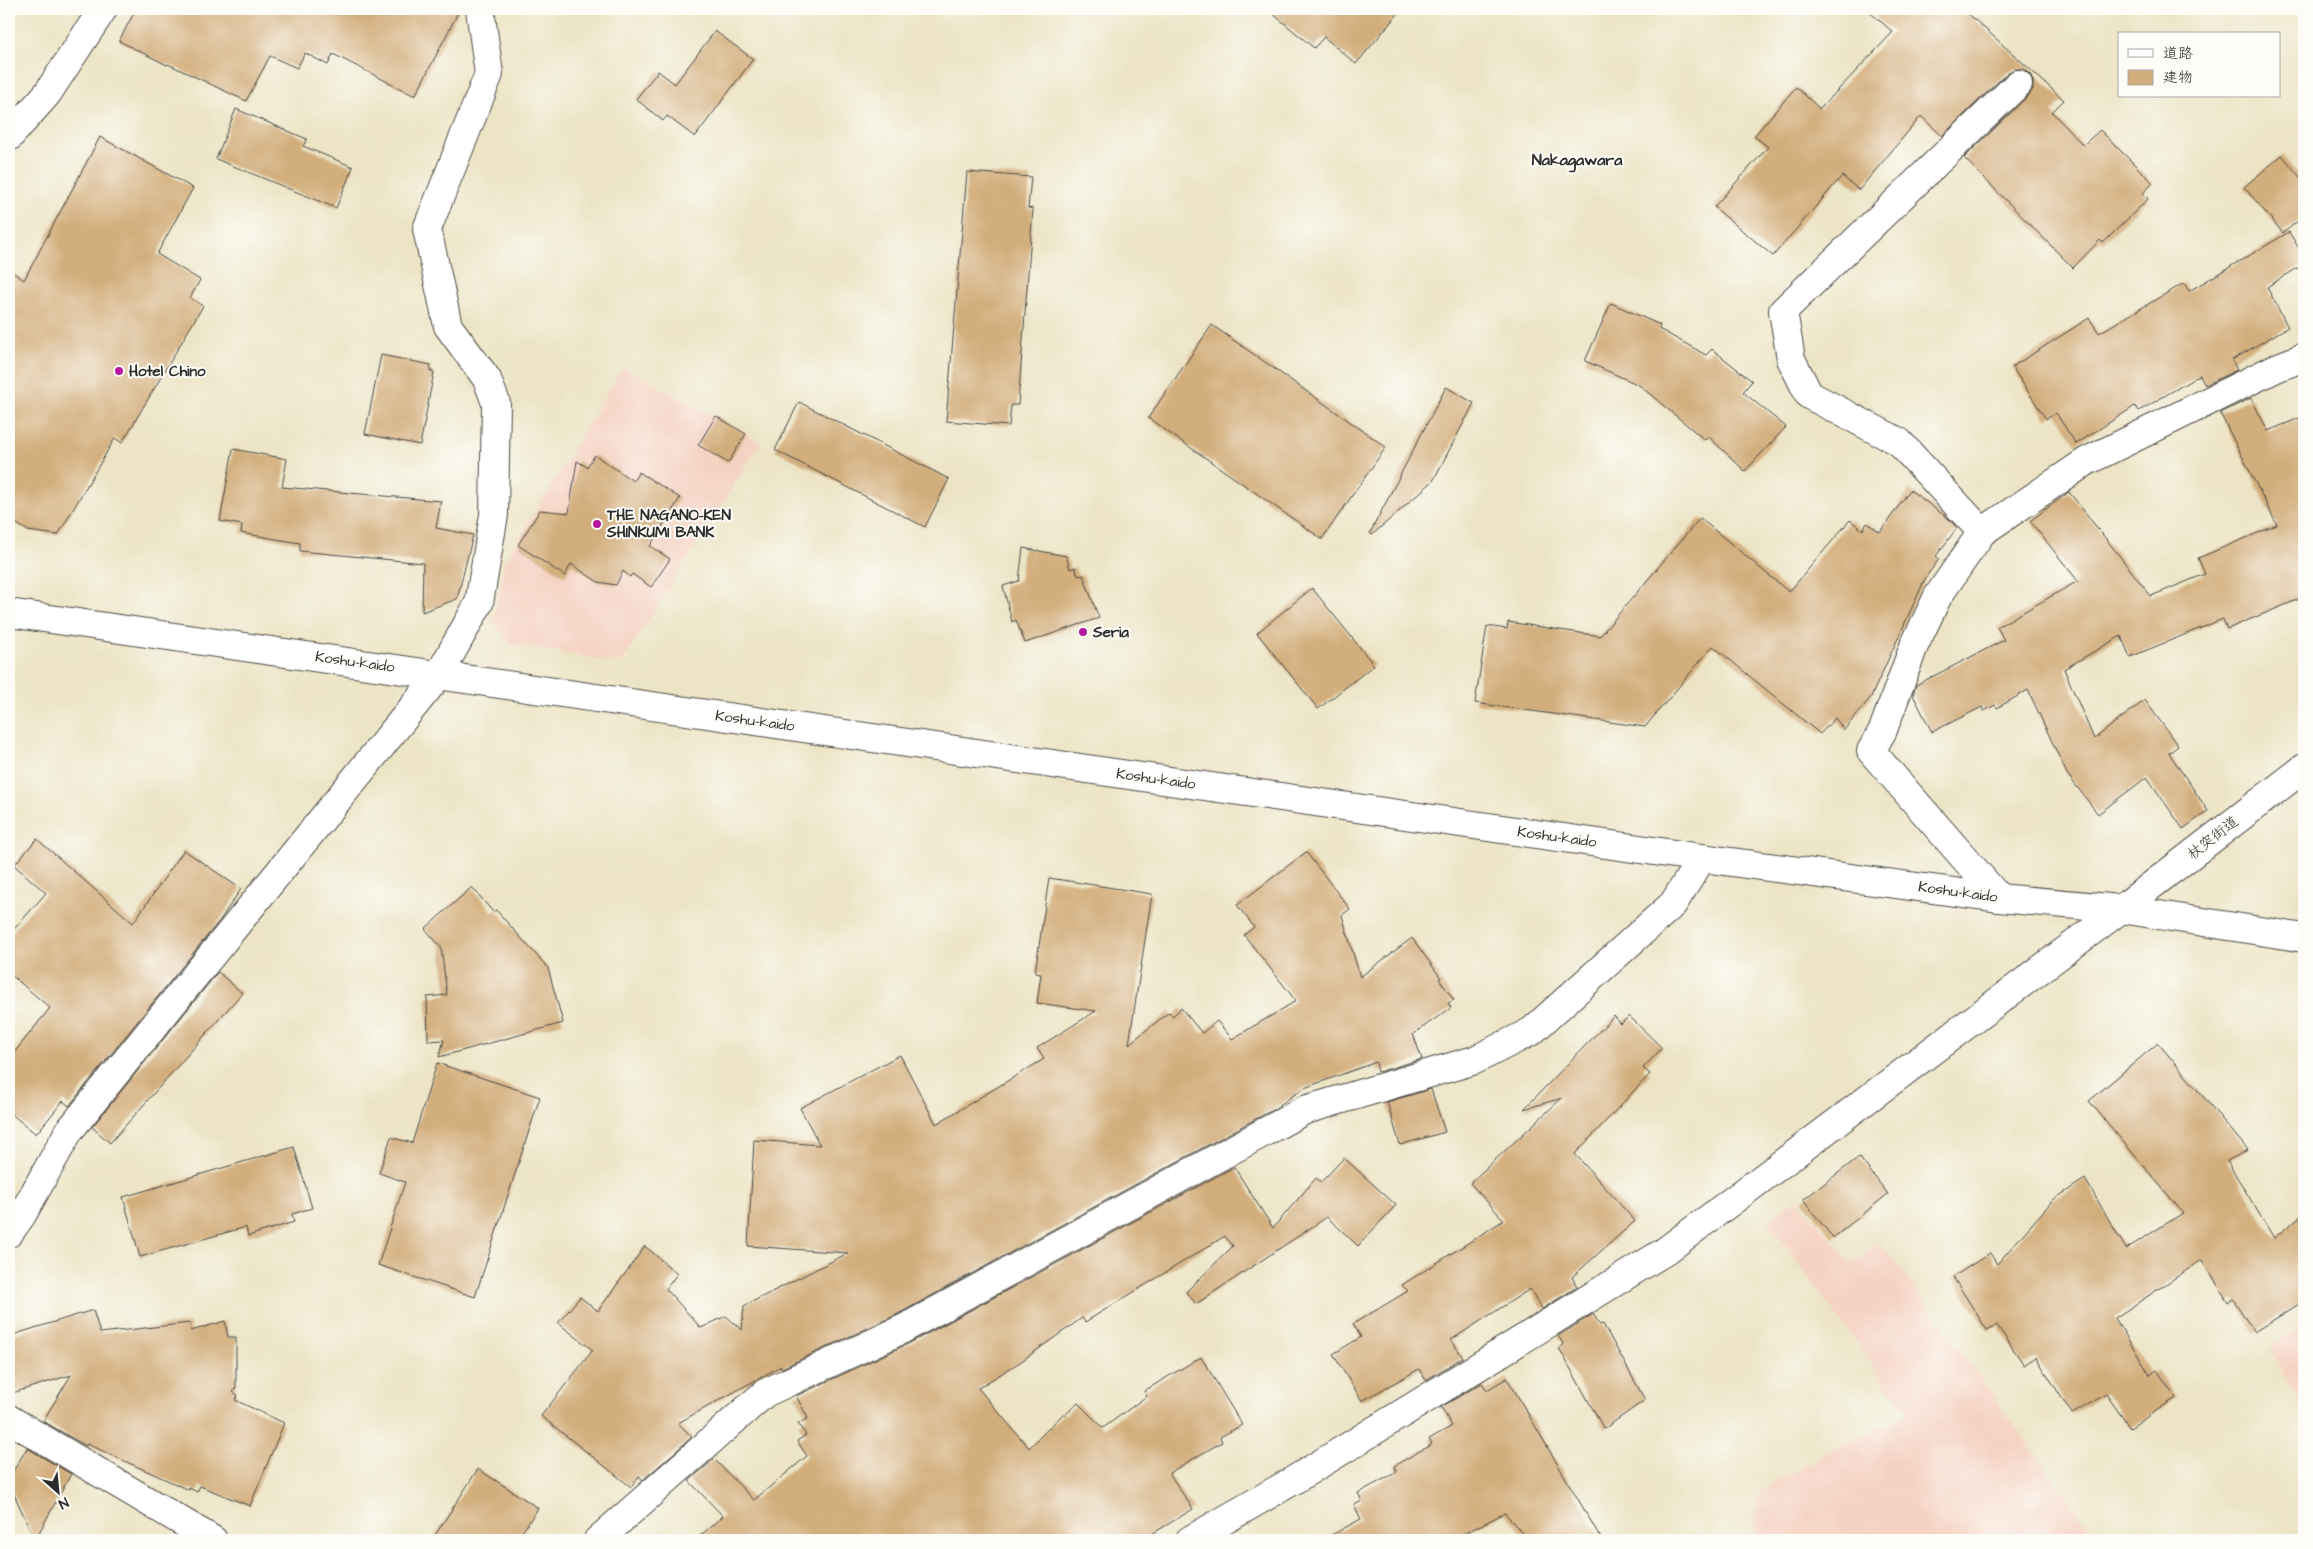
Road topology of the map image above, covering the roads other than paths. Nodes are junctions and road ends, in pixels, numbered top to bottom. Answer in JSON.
{"nodes":[{"id":1,"x":103,"y":9,"type":"edge"},
{"id":2,"x":480,"y":9,"type":"edge"},
{"id":3,"x":2018,"y":84,"type":"dead end"},
{"id":4,"x":9,"y":138,"type":"edge"},
{"id":5,"x":2304,"y":357,"type":"edge"},
{"id":6,"x":1982,"y":532,"type":"junction"},
{"id":7,"x":9,"y":613,"type":"edge"},
{"id":8,"x":439,"y":674,"type":"junction"},
{"id":9,"x":2304,"y":768,"type":"edge"},
{"id":10,"x":1702,"y":858,"type":"junction"},
{"id":11,"x":2000,"y":898,"type":"junction"},
{"id":12,"x":2121,"y":909,"type":"junction"},
{"id":13,"x":2304,"y":938,"type":"edge"},
{"id":14,"x":9,"y":1233,"type":"edge"},
{"id":15,"x":9,"y":1420,"type":"edge"},
{"id":16,"x":213,"y":1540,"type":"edge"},
{"id":17,"x":598,"y":1540,"type":"edge"},
{"id":18,"x":1190,"y":1540,"type":"edge"}],
"edges":[{"from":1,"to":4,"type":"main road"},
{"from":2,"to":8,"type":"main road"},
{"from":3,"to":6,"type":"main road"},
{"from":5,"to":6,"type":"main road"},
{"from":6,"to":11,"type":"main road"},
{"from":7,"to":8,"type":"main road","name":"Koshu-kaido"},
{"from":8,"to":10,"type":"main road","name":"Koshu-kaido"},
{"from":8,"to":14,"type":"main road"},
{"from":9,"to":12,"type":"main road","name":"杖突街道"},
{"from":10,"to":11,"type":"main road","name":"Koshu-kaido"},
{"from":10,"to":17,"type":"main road"},
{"from":11,"to":12,"type":"main road","name":"Koshu-kaido"},
{"from":12,"to":13,"type":"main road","name":"Koshu-kaido"},
{"from":12,"to":18,"type":"main road","name":"杖突街道"},
{"from":15,"to":16,"type":"main road"}]}
